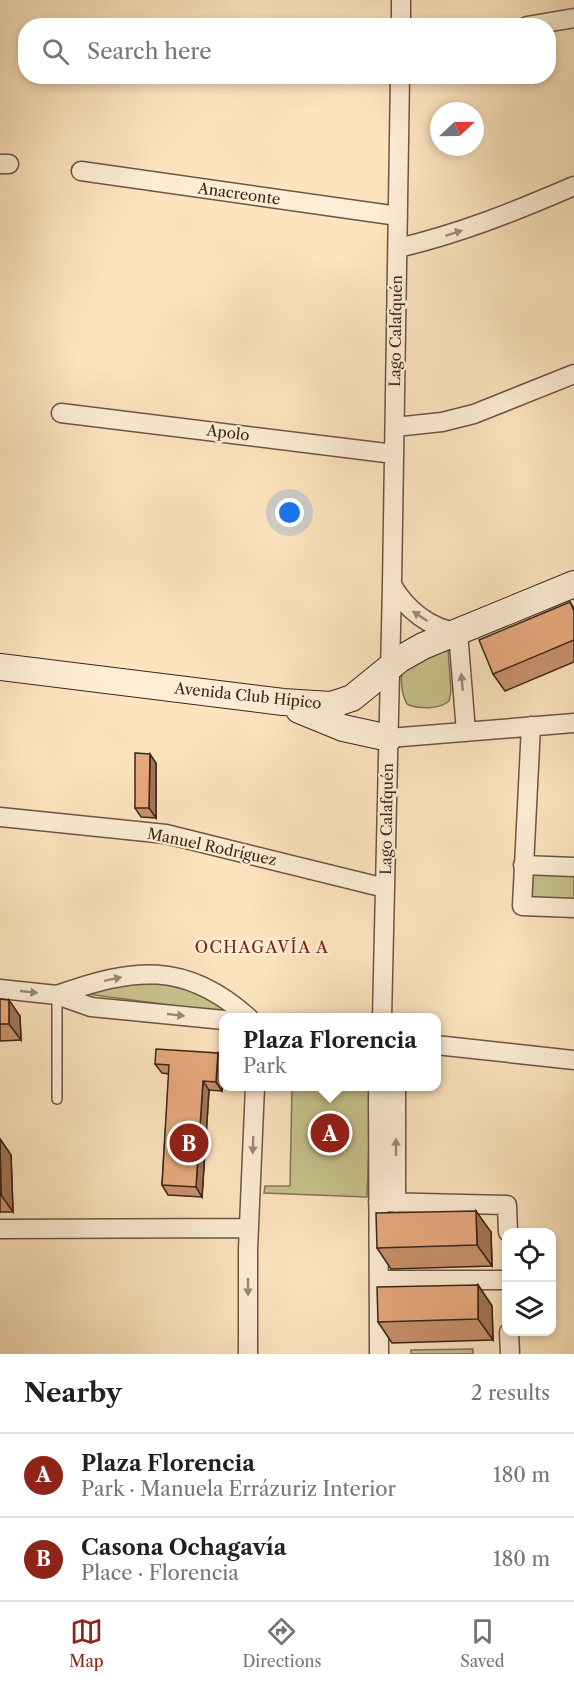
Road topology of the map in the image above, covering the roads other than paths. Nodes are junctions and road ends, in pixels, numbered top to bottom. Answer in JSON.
{"nodes":[{"id":1,"x":401,"y":0,"type":"edge"},
{"id":2,"x":401,"y":18,"type":"edge"},
{"id":3,"x":574,"y":18,"type":"edge"},
{"id":4,"x":556,"y":21,"type":"edge"},
{"id":5,"x":400,"y":84,"type":"edge"},
{"id":6,"x":81,"y":171,"type":"dead end"},
{"id":7,"x":574,"y":186,"type":"edge"},
{"id":8,"x":398,"y":216,"type":"junction"},
{"id":9,"x":398,"y":248,"type":"junction"},
{"id":10,"x":574,"y":374,"type":"edge"},
{"id":11,"x":61,"y":413,"type":"dead end"},
{"id":12,"x":395,"y":427,"type":"junction"},
{"id":13,"x":394,"y":454,"type":"junction"},
{"id":14,"x":574,"y":584,"type":"edge"},
{"id":15,"x":392,"y":585,"type":"junction"},
{"id":16,"x":458,"y":632,"type":"junction"},
{"id":17,"x":0,"y":667,"type":"edge"},
{"id":18,"x":390,"y":668,"type":"junction"},
{"id":19,"x":283,"y":702,"type":"junction"},
{"id":20,"x":574,"y":723,"type":"edge"},
{"id":21,"x":531,"y":726,"type":"junction"},
{"id":22,"x":466,"y":732,"type":"junction"},
{"id":23,"x":389,"y":738,"type":"junction"},
{"id":24,"x":0,"y":817,"type":"edge"},
{"id":25,"x":523,"y":865,"type":"junction"},
{"id":26,"x":574,"y":867,"type":"edge"},
{"id":27,"x":385,"y":888,"type":"junction"},
{"id":28,"x":574,"y":908,"type":"edge"},
{"id":29,"x":0,"y":989,"type":"edge"},
{"id":30,"x":57,"y":995,"type":"junction"},
{"id":31,"x":244,"y":1013,"type":"edge"},
{"id":32,"x":382,"y":1013,"type":"edge"},
{"id":33,"x":219,"y":1020,"type":"edge"},
{"id":34,"x":441,"y":1046,"type":"edge"},
{"id":35,"x":574,"y":1060,"type":"edge"},
{"id":36,"x":255,"y":1091,"type":"edge"},
{"id":37,"x":378,"y":1091,"type":"edge"},
{"id":38,"x":396,"y":1091,"type":"edge"},
{"id":39,"x":57,"y":1099,"type":"dead end"},
{"id":40,"x":378,"y":1202,"type":"junction"},
{"id":41,"x":396,"y":1203,"type":"junction"},
{"id":42,"x":249,"y":1228,"type":"junction"},
{"id":43,"x":508,"y":1228,"type":"edge"},
{"id":44,"x":0,"y":1229,"type":"edge"},
{"id":45,"x":379,"y":1280,"type":"junction"},
{"id":46,"x":502,"y":1280,"type":"edge"},
{"id":47,"x":509,"y":1336,"type":"edge"},
{"id":48,"x":248,"y":1354,"type":"edge"},
{"id":49,"x":379,"y":1354,"type":"edge"},
{"id":50,"x":510,"y":1354,"type":"edge"}],
"edges":[{"from":1,"to":2,"type":"street"},
{"from":3,"to":4,"type":"street"},
{"from":5,"to":8,"type":"street","name":"Lago Calafquén"},
{"from":6,"to":8,"type":"street","name":"Anacreonte"},
{"from":9,"to":7,"type":"street","one_way":true},
{"from":8,"to":9,"type":"street","name":"Lago Calafquén"},
{"from":9,"to":12,"type":"street","name":"Lago Calafquén"},
{"from":10,"to":12,"type":"street"},
{"from":11,"to":13,"type":"street","name":"Apolo"},
{"from":12,"to":13,"type":"street","name":"Lago Calafquén"},
{"from":13,"to":15,"type":"street","name":"Lago Calafquén"},
{"from":14,"to":16,"type":"main road","name":"Avenida Club Hípico"},
{"from":16,"to":15,"type":"street","one_way":true},
{"from":15,"to":18,"type":"street","name":"Lago Calafquén"},
{"from":16,"to":18,"type":"main road","name":"Avenida Club Hípico"},
{"from":22,"to":16,"type":"street","one_way":true},
{"from":17,"to":19,"type":"main road","name":"Avenida Club Hípico"},
{"from":18,"to":19,"type":"main road","name":"Avenida Club Hípico"},
{"from":18,"to":23,"type":"street","name":"Lago Calafquén"},
{"from":19,"to":23,"type":"main road"},
{"from":20,"to":21,"type":"street"},
{"from":21,"to":22,"type":"street"},
{"from":21,"to":25,"type":"street"},
{"from":22,"to":23,"type":"street"},
{"from":23,"to":27,"type":"street","name":"Lago Calafquén"},
{"from":24,"to":27,"type":"street","name":"Manuel Rodríguez"},
{"from":25,"to":26,"type":"street"},
{"from":25,"to":28,"type":"street"},
{"from":27,"to":32,"type":"street","name":"Lago Calafquén"},
{"from":29,"to":30,"type":"street","one_way":true},
{"from":30,"to":31,"type":"street","one_way":true},
{"from":30,"to":33,"type":"street","one_way":true},
{"from":30,"to":39,"type":"lane"},
{"from":34,"to":35,"type":"street"},
{"from":36,"to":42,"type":"street","one_way":true},
{"from":37,"to":40,"type":"street"},
{"from":41,"to":38,"type":"street","one_way":true},
{"from":40,"to":41,"type":"street"},
{"from":40,"to":45,"type":"street"},
{"from":41,"to":43,"type":"street"},
{"from":42,"to":44,"type":"street"},
{"from":42,"to":48,"type":"street","one_way":true},
{"from":45,"to":46,"type":"street"},
{"from":45,"to":49,"type":"street"},
{"from":47,"to":50,"type":"street"}]}
